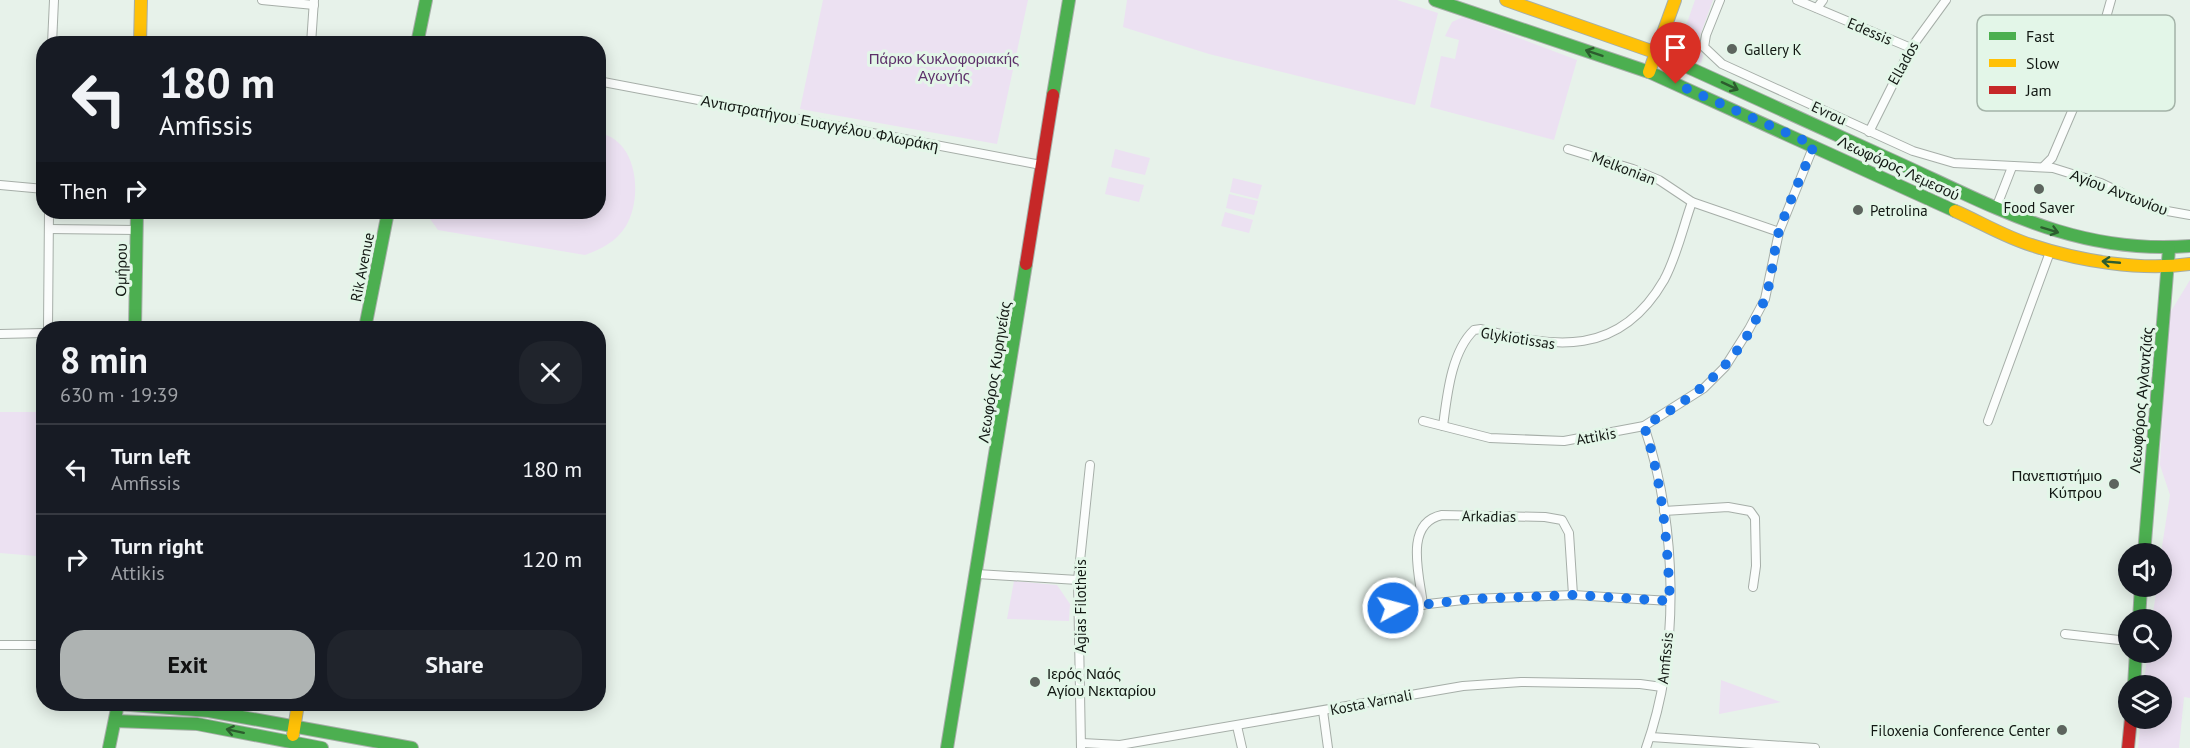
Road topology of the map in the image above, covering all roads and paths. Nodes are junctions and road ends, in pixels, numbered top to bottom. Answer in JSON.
{"nodes":[{"id":1,"x":54,"y":0,"type":"edge"},
{"id":2,"x":141,"y":0,"type":"edge"},
{"id":3,"x":262,"y":0,"type":"edge"},
{"id":4,"x":418,"y":0,"type":"edge"},
{"id":5,"x":426,"y":0,"type":"edge"},
{"id":6,"x":1069,"y":0,"type":"edge"},
{"id":7,"x":1435,"y":0,"type":"edge"},
{"id":8,"x":1506,"y":0,"type":"edge"},
{"id":9,"x":1675,"y":0,"type":"edge"},
{"id":10,"x":1720,"y":0,"type":"edge"},
{"id":11,"x":1797,"y":0,"type":"edge"},
{"id":12,"x":1823,"y":0,"type":"edge"},
{"id":13,"x":1946,"y":0,"type":"edge"},
{"id":14,"x":2111,"y":0,"type":"edge"},
{"id":15,"x":314,"y":2,"type":"edge"},
{"id":16,"x":1817,"y":8,"type":"junction"},
{"id":17,"x":2106,"y":15,"type":"edge"},
{"id":18,"x":52,"y":36,"type":"edge"},
{"id":19,"x":140,"y":36,"type":"edge"},
{"id":20,"x":312,"y":36,"type":"edge"},
{"id":21,"x":416,"y":36,"type":"edge"},
{"id":22,"x":420,"y":36,"type":"edge"},
{"id":23,"x":1911,"y":48,"type":"junction"},
{"id":24,"x":1657,"y":53,"type":"junction"},
{"id":25,"x":1649,"y":72,"type":"junction"},
{"id":26,"x":606,"y":83,"type":"edge"},
{"id":27,"x":2072,"y":111,"type":"edge"},
{"id":28,"x":1869,"y":132,"type":"junction"},
{"id":29,"x":1814,"y":145,"type":"junction"},
{"id":30,"x":1568,"y":149,"type":"dead end"},
{"id":31,"x":1041,"y":165,"type":"junction"},
{"id":32,"x":2044,"y":166,"type":"junction"},
{"id":33,"x":2012,"y":167,"type":"junction"},
{"id":34,"x":0,"y":185,"type":"edge"},
{"id":35,"x":36,"y":188,"type":"edge"},
{"id":36,"x":1692,"y":202,"type":"junction"},
{"id":37,"x":1996,"y":208,"type":"junction"},
{"id":38,"x":2190,"y":215,"type":"edge"},
{"id":39,"x":49,"y":219,"type":"edge"},
{"id":40,"x":137,"y":219,"type":"edge"},
{"id":41,"x":387,"y":219,"type":"edge"},
{"id":42,"x":49,"y":229,"type":"junction"},
{"id":43,"x":136,"y":230,"type":"junction"},
{"id":44,"x":1779,"y":231,"type":"junction"},
{"id":45,"x":2190,"y":246,"type":"edge"},
{"id":46,"x":2169,"y":249,"type":"junction"},
{"id":47,"x":2050,"y":252,"type":"junction"},
{"id":48,"x":2190,"y":264,"type":"edge"},
{"id":49,"x":2169,"y":267,"type":"junction"},
{"id":50,"x":48,"y":321,"type":"edge"},
{"id":51,"x":135,"y":321,"type":"edge"},
{"id":52,"x":366,"y":321,"type":"edge"},
{"id":53,"x":36,"y":333,"type":"edge"},
{"id":54,"x":0,"y":334,"type":"edge"},
{"id":55,"x":1423,"y":421,"type":"dead end"},
{"id":56,"x":1988,"y":421,"type":"dead end"},
{"id":57,"x":1443,"y":426,"type":"junction"},
{"id":58,"x":1644,"y":426,"type":"junction"},
{"id":59,"x":1090,"y":465,"type":"dead end"},
{"id":60,"x":1664,"y":511,"type":"junction"},
{"id":61,"x":2145,"y":543,"type":"edge"},
{"id":62,"x":977,"y":574,"type":"junction"},
{"id":63,"x":1078,"y":580,"type":"junction"},
{"id":64,"x":1753,"y":587,"type":"dead end"},
{"id":65,"x":1573,"y":595,"type":"junction"},
{"id":66,"x":1670,"y":601,"type":"junction"},
{"id":67,"x":1423,"y":604,"type":"junction"},
{"id":68,"x":1393,"y":608,"type":"dead end"},
{"id":69,"x":2065,"y":634,"type":"dead end"},
{"id":70,"x":2118,"y":640,"type":"edge"},
{"id":71,"x":0,"y":645,"type":"edge"},
{"id":72,"x":36,"y":645,"type":"edge"},
{"id":73,"x":1662,"y":687,"type":"junction"},
{"id":74,"x":117,"y":711,"type":"edge"},
{"id":75,"x":209,"y":711,"type":"edge"},
{"id":76,"x":297,"y":711,"type":"edge"},
{"id":77,"x":1323,"y":711,"type":"junction"},
{"id":78,"x":115,"y":721,"type":"junction"},
{"id":79,"x":1237,"y":726,"type":"junction"},
{"id":80,"x":294,"y":727,"type":"junction"},
{"id":81,"x":2130,"y":729,"type":"edge"},
{"id":82,"x":1651,"y":736,"type":"junction"},
{"id":83,"x":291,"y":745,"type":"edge"},
{"id":84,"x":1082,"y":746,"type":"edge"},
{"id":85,"x":1777,"y":746,"type":"edge"},
{"id":86,"x":109,"y":748,"type":"edge"},
{"id":87,"x":322,"y":748,"type":"edge"},
{"id":88,"x":412,"y":748,"type":"edge"},
{"id":89,"x":947,"y":748,"type":"edge"},
{"id":90,"x":1242,"y":748,"type":"edge"},
{"id":91,"x":1328,"y":748,"type":"edge"},
{"id":92,"x":1647,"y":748,"type":"edge"},
{"id":93,"x":1815,"y":748,"type":"edge"},
{"id":94,"x":2128,"y":748,"type":"edge"}],
"edges":[{"from":1,"to":18,"type":"street"},
{"from":2,"to":19,"type":"main road"},
{"from":3,"to":15,"type":"street"},
{"from":4,"to":21,"type":"main road"},
{"from":5,"to":22,"type":"main road"},
{"from":6,"to":31,"type":"main road","name":"Λεωφόρος Κυρηνείας"},
{"from":25,"to":7,"type":"main road","name":"Λεωφόρος Λεμεσού","one_way":true},
{"from":8,"to":24,"type":"main road","name":"Λεωφόρος Λεμεσού"},
{"from":9,"to":24,"type":"main road"},
{"from":10,"to":28,"type":"street","name":"Evrou"},
{"from":11,"to":16,"type":"street","name":"Edessis"},
{"from":12,"to":16,"type":"street"},
{"from":13,"to":23,"type":"street","name":"Ellados"},
{"from":14,"to":17,"type":"street"},
{"from":15,"to":20,"type":"street"},
{"from":16,"to":23,"type":"street","name":"Edessis"},
{"from":23,"to":28,"type":"street","name":"Ellados"},
{"from":24,"to":25,"type":"main road"},
{"from":24,"to":37,"type":"main road","name":"Λεωφόρος Λεμεσού","one_way":true},
{"from":25,"to":29,"type":"main road","name":"Λεωφόρος Λεμεσού"},
{"from":26,"to":31,"type":"street","name":"Αντιστρατήγου Ευαγγέλου Φλωράκη"},
{"from":27,"to":32,"type":"street"},
{"from":28,"to":33,"type":"street","name":"Evrou"},
{"from":29,"to":44,"type":"street","name":"Attikis"},
{"from":29,"to":47,"type":"main road","name":"Λεωφόρος Λεμεσού"},
{"from":30,"to":36,"type":"street","name":"Melkonian"},
{"from":31,"to":62,"type":"main road","name":"Λεωφόρος Κυρηνείας"},
{"from":32,"to":33,"type":"street","name":"Αγίου Αντωνίου"},
{"from":32,"to":38,"type":"street","name":"Αγίου Αντωνίου"},
{"from":33,"to":37,"type":"street"},
{"from":34,"to":35,"type":"street"},
{"from":36,"to":44,"type":"street","name":"Melkonian"},
{"from":36,"to":57,"type":"street","name":"Glykiotissas"},
{"from":37,"to":46,"type":"main road","name":"Λεωφόρος Λεμεσού","one_way":true},
{"from":39,"to":42,"type":"street"},
{"from":40,"to":43,"type":"main road","name":"Ομήρου"},
{"from":41,"to":52,"type":"main road","name":"Rik Avenue"},
{"from":42,"to":43,"type":"street"},
{"from":42,"to":50,"type":"street"},
{"from":43,"to":51,"type":"main road","name":"Ομήρου"},
{"from":44,"to":58,"type":"street","name":"Attikis"},
{"from":45,"to":46,"type":"main road","name":"Λεωφόρος Λεμεσού"},
{"from":46,"to":49,"type":"main road","name":"Λεωφόρος Αγλαντζιάς"},
{"from":49,"to":47,"type":"main road","name":"Λεωφόρος Λεμεσού","one_way":true},
{"from":47,"to":56,"type":"street"},
{"from":48,"to":49,"type":"main road","name":"Λεωφόρος Λεμεσού"},
{"from":49,"to":61,"type":"main road","name":"Λεωφόρος Αγλαντζιάς"},
{"from":53,"to":54,"type":"street"},
{"from":55,"to":57,"type":"street","name":"Attikis"},
{"from":57,"to":58,"type":"street","name":"Attikis"},
{"from":58,"to":60,"type":"street","name":"Amfissis"},
{"from":59,"to":63,"type":"street","name":"Agias Filotheis"},
{"from":60,"to":64,"type":"street"},
{"from":60,"to":66,"type":"street","name":"Amfissis"},
{"from":62,"to":63,"type":"street"},
{"from":62,"to":89,"type":"main road","name":"Λεωφόρος Κυρηνείας"},
{"from":63,"to":84,"type":"street","name":"Agias Filotheis"},
{"from":65,"to":66,"type":"street"},
{"from":65,"to":67,"type":"street"},
{"from":65,"to":67,"type":"street","name":"Arkadias"},
{"from":66,"to":73,"type":"street","name":"Amfissis"},
{"from":67,"to":68,"type":"street"},
{"from":69,"to":70,"type":"street"},
{"from":71,"to":72,"type":"street"},
{"from":73,"to":77,"type":"street","name":"Kosta Varnali"},
{"from":73,"to":82,"type":"street","name":"Amfissis"},
{"from":74,"to":78,"type":"main road"},
{"from":75,"to":80,"type":"main road"},
{"from":76,"to":80,"type":"main road"},
{"from":77,"to":79,"type":"street","name":"Kosta Varnali"},
{"from":77,"to":91,"type":"street"},
{"from":83,"to":78,"type":"main road","one_way":true},
{"from":78,"to":86,"type":"main road"},
{"from":79,"to":84,"type":"street","name":"Kosta Varnali"},
{"from":79,"to":90,"type":"street"},
{"from":80,"to":83,"type":"main road"},
{"from":80,"to":88,"type":"main road"},
{"from":81,"to":94,"type":"main road"},
{"from":82,"to":85,"type":"street"},
{"from":82,"to":92,"type":"street","name":"Amfissis"},
{"from":83,"to":87,"type":"main road"},
{"from":85,"to":93,"type":"street"}]}
